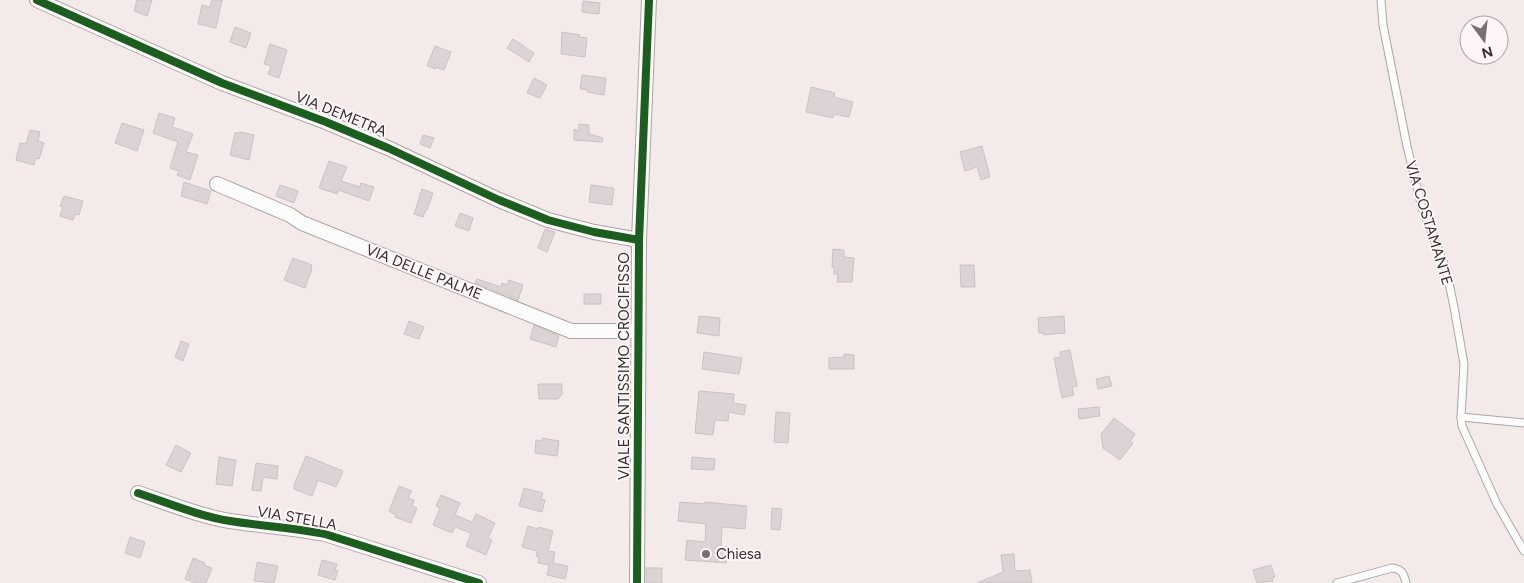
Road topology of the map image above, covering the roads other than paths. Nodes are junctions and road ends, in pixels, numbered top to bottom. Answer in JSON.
{"nodes":[{"id":1,"x":37,"y":0,"type":"edge"},
{"id":2,"x":649,"y":0,"type":"edge"},
{"id":3,"x":1381,"y":0,"type":"edge"},
{"id":4,"x":217,"y":184,"type":"dead end"},
{"id":5,"x":639,"y":240,"type":"junction"},
{"id":6,"x":638,"y":331,"type":"junction"},
{"id":7,"x":1461,"y":417,"type":"junction"},
{"id":8,"x":1524,"y":423,"type":"edge"},
{"id":9,"x":138,"y":493,"type":"dead end"},
{"id":10,"x":1524,"y":551,"type":"edge"},
{"id":11,"x":479,"y":583,"type":"edge"},
{"id":12,"x":637,"y":583,"type":"edge"},
{"id":13,"x":1337,"y":583,"type":"edge"},
{"id":14,"x":1406,"y":583,"type":"edge"}],
"edges":[{"from":1,"to":5,"type":"street","name":"VIA DEMETRA"},
{"from":2,"to":5,"type":"street","name":"VIALE SANTISSIMO CROCIFISSO"},
{"from":3,"to":7,"type":"lane","name":"VIA COSTAMANTE"},
{"from":4,"to":6,"type":"street","name":"VIA DELLE PALME"},
{"from":5,"to":6,"type":"street","name":"VIALE SANTISSIMO CROCIFISSO"},
{"from":6,"to":12,"type":"street","name":"VIALE SANTISSIMO CROCIFISSO"},
{"from":7,"to":8,"type":"lane"},
{"from":7,"to":10,"type":"lane"},
{"from":9,"to":11,"type":"street","name":"VIA STELLA"},
{"from":13,"to":14,"type":"lane"}]}
